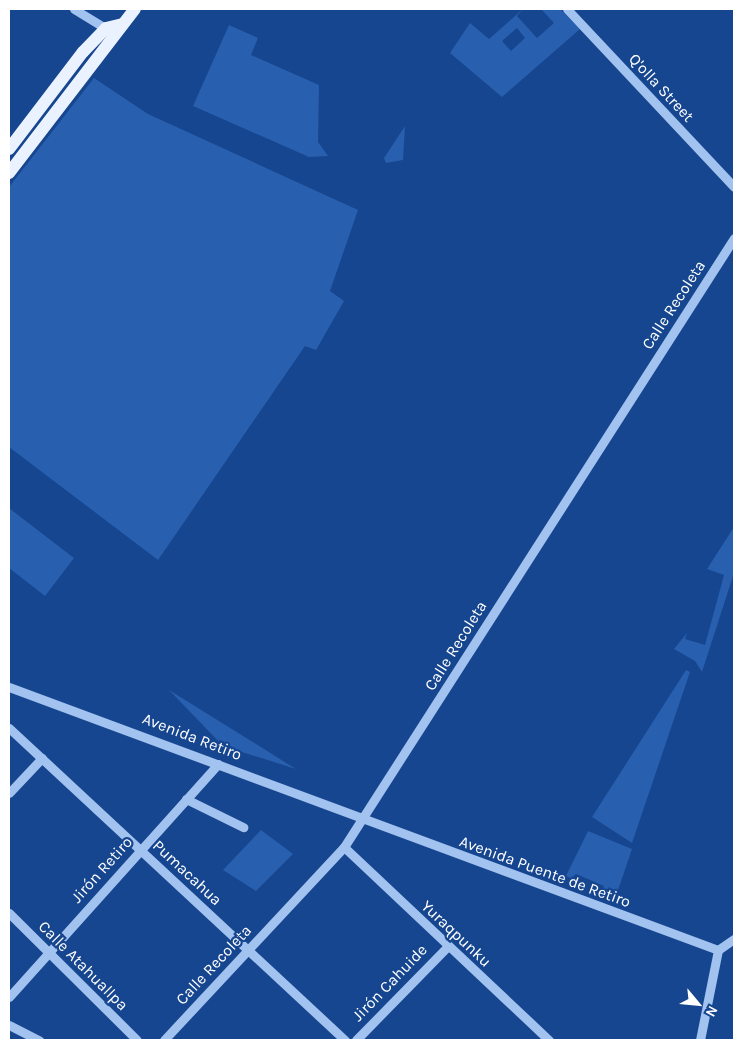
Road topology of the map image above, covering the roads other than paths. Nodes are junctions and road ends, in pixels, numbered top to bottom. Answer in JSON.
{"nodes":[{"id":1,"x":74,"y":9,"type":"edge"},
{"id":2,"x":135,"y":9,"type":"edge"},
{"id":3,"x":567,"y":9,"type":"edge"},
{"id":4,"x":110,"y":31,"type":"junction"},
{"id":5,"x":9,"y":149,"type":"edge"},
{"id":6,"x":9,"y":174,"type":"edge"},
{"id":7,"x":734,"y":187,"type":"edge"},
{"id":8,"x":734,"y":238,"type":"edge"},
{"id":9,"x":9,"y":687,"type":"edge"},
{"id":10,"x":9,"y":728,"type":"edge"},
{"id":11,"x":42,"y":758,"type":"junction"},
{"id":12,"x":218,"y":764,"type":"junction"},
{"id":13,"x":9,"y":793,"type":"edge"},
{"id":14,"x":186,"y":800,"type":"junction"},
{"id":15,"x":363,"y":821,"type":"junction"},
{"id":16,"x":243,"y":827,"type":"dead end"},
{"id":17,"x":344,"y":847,"type":"junction"},
{"id":18,"x":141,"y":850,"type":"junction"},
{"id":19,"x":9,"y":913,"type":"edge"},
{"id":20,"x":734,"y":939,"type":"edge"},
{"id":21,"x":447,"y":947,"type":"junction"},
{"id":22,"x":248,"y":950,"type":"junction"},
{"id":23,"x":718,"y":950,"type":"junction"},
{"id":24,"x":48,"y":952,"type":"junction"},
{"id":25,"x":9,"y":997,"type":"edge"},
{"id":26,"x":9,"y":1025,"type":"edge"},
{"id":27,"x":545,"y":1039,"type":"edge"},
{"id":28,"x":39,"y":1040,"type":"edge"},
{"id":29,"x":137,"y":1040,"type":"edge"},
{"id":30,"x":164,"y":1040,"type":"edge"},
{"id":31,"x":345,"y":1040,"type":"edge"},
{"id":32,"x":356,"y":1040,"type":"edge"},
{"id":33,"x":700,"y":1040,"type":"edge"}],
"edges":[{"from":1,"to":4,"type":"street"},
{"from":2,"to":4,"type":"main road"},
{"from":3,"to":7,"type":"street","name":"Q'olla Street"},
{"from":4,"to":5,"type":"main road"},
{"from":4,"to":6,"type":"main road"},
{"from":8,"to":15,"type":"street","name":"Calle Recoleta"},
{"from":9,"to":12,"type":"street","name":"Avenida Retiro"},
{"from":10,"to":11,"type":"street","name":"Pumacahua"},
{"from":11,"to":13,"type":"street"},
{"from":11,"to":18,"type":"street","name":"Pumacahua"},
{"from":12,"to":14,"type":"street","name":"Jirón Retiro"},
{"from":12,"to":15,"type":"street","name":"Avenida Retiro"},
{"from":14,"to":16,"type":"street"},
{"from":14,"to":18,"type":"street","name":"Jirón Retiro"},
{"from":15,"to":17,"type":"street","name":"Calle Recoleta"},
{"from":15,"to":23,"type":"street","name":"Avenida Puente de Retiro"},
{"from":17,"to":21,"type":"street","name":"Yuraqpunku"},
{"from":17,"to":22,"type":"street","name":"Calle Recoleta"},
{"from":18,"to":22,"type":"street","name":"Pumacahua"},
{"from":18,"to":24,"type":"street","name":"Jirón Retiro"},
{"from":19,"to":24,"type":"street","name":"Calle Atahuallpa"},
{"from":20,"to":23,"type":"street"},
{"from":21,"to":27,"type":"street","name":"Yuraqpunku"},
{"from":21,"to":32,"type":"street","name":"Jirón Cahuide"},
{"from":22,"to":30,"type":"street","name":"Calle Recoleta"},
{"from":22,"to":31,"type":"street","name":"Pumacahua"},
{"from":23,"to":33,"type":"street"},
{"from":24,"to":25,"type":"street","name":"Jirón Retiro"},
{"from":24,"to":29,"type":"street","name":"Calle Atahuallpa"},
{"from":26,"to":28,"type":"street"}]}
